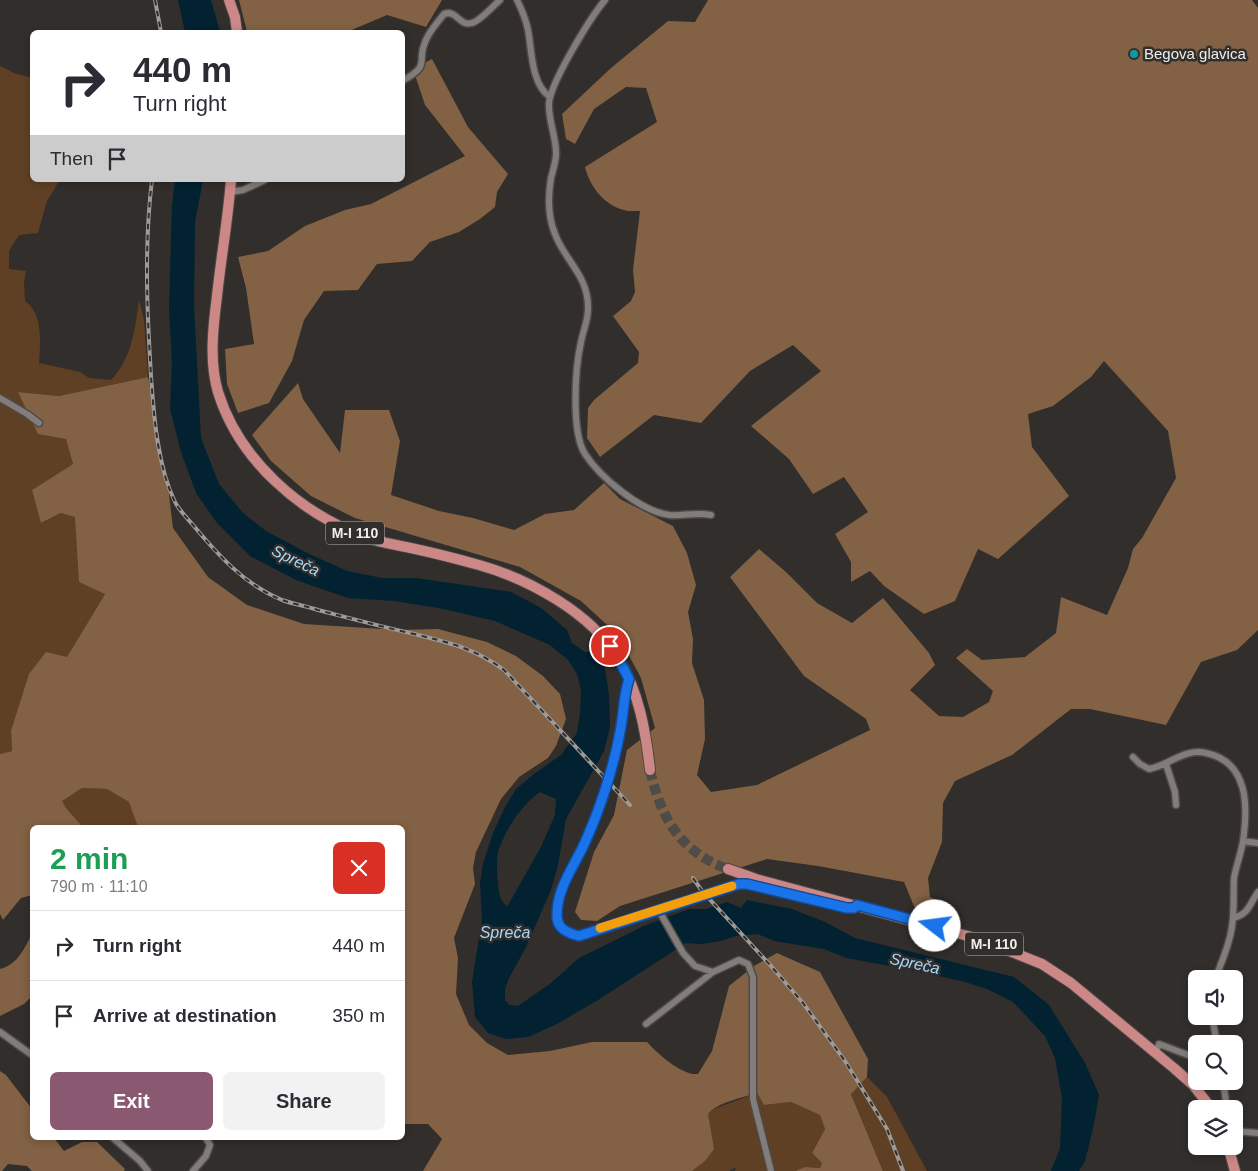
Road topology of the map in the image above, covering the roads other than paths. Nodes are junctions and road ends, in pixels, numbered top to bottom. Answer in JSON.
{"nodes":[{"id":1,"x":230,"y":0,"type":"edge"},
{"id":2,"x":500,"y":0,"type":"edge"},
{"id":3,"x":518,"y":0,"type":"edge"},
{"id":4,"x":605,"y":0,"type":"edge"},
{"id":5,"x":237,"y":30,"type":"edge"},
{"id":6,"x":405,"y":79,"type":"edge"},
{"id":7,"x":550,"y":97,"type":"junction"},
{"id":8,"x":231,"y":182,"type":"edge"},
{"id":9,"x":261,"y":182,"type":"edge"},
{"id":10,"x":230,"y":192,"type":"junction"},
{"id":11,"x":0,"y":398,"type":"edge"},
{"id":12,"x":38,"y":423,"type":"dead end"},
{"id":13,"x":711,"y":515,"type":"dead end"},
{"id":14,"x":629,"y":679,"type":"junction"},
{"id":15,"x":1133,"y":757,"type":"dead end"},
{"id":16,"x":1166,"y":764,"type":"junction"},
{"id":17,"x":650,"y":770,"type":"tunnel mouth"},
{"id":18,"x":1176,"y":805,"type":"dead end"},
{"id":19,"x":1243,"y":841,"type":"junction"},
{"id":20,"x":1258,"y":843,"type":"edge"},
{"id":21,"x":728,"y":869,"type":"tunnel mouth"},
{"id":22,"x":1258,"y":892,"type":"edge"},
{"id":23,"x":857,"y":905,"type":"junction"},
{"id":24,"x":660,"y":912,"type":"junction"},
{"id":25,"x":1233,"y":918,"type":"junction"},
{"id":26,"x":1218,"y":970,"type":"edge"},
{"id":27,"x":713,"y":972,"type":"junction"},
{"id":28,"x":646,"y":1024,"type":"dead end"},
{"id":29,"x":0,"y":1032,"type":"edge"},
{"id":30,"x":1156,"y":1052,"type":"junction"},
{"id":31,"x":30,"y":1054,"type":"edge"},
{"id":32,"x":1188,"y":1055,"type":"edge"},
{"id":33,"x":1205,"y":1100,"type":"edge"},
{"id":34,"x":1243,"y":1132,"type":"edge"},
{"id":35,"x":1258,"y":1133,"type":"edge"},
{"id":36,"x":115,"y":1140,"type":"edge"},
{"id":37,"x":207,"y":1140,"type":"edge"},
{"id":38,"x":1231,"y":1155,"type":"edge"},
{"id":39,"x":148,"y":1171,"type":"edge"},
{"id":40,"x":193,"y":1171,"type":"edge"},
{"id":41,"x":770,"y":1171,"type":"edge"},
{"id":42,"x":1235,"y":1171,"type":"edge"}],
"edges":[{"from":1,"to":5,"type":"main road"},
{"from":2,"to":6,"type":"street"},
{"from":3,"to":7,"type":"street"},
{"from":4,"to":7,"type":"street"},
{"from":7,"to":13,"type":"street"},
{"from":8,"to":10,"type":"main road","number":"M-I 110"},
{"from":9,"to":10,"type":"street"},
{"from":10,"to":14,"type":"main road","number":"M-I 110"},
{"from":11,"to":12,"type":"street"},
{"from":14,"to":17,"type":"main road","number":"M-I 110"},
{"from":14,"to":24,"type":"street"},
{"from":15,"to":16,"type":"street"},
{"from":16,"to":18,"type":"street"},
{"from":16,"to":19,"type":"street"},
{"from":19,"to":20,"type":"street"},
{"from":19,"to":25,"type":"street"},
{"from":21,"to":23,"type":"main road","number":"M-I 110"},
{"from":22,"to":25,"type":"street"},
{"from":23,"to":24,"type":"street"},
{"from":23,"to":30,"type":"main road","number":"M-I 110"},
{"from":24,"to":27,"type":"street"},
{"from":25,"to":26,"type":"street"},
{"from":27,"to":28,"type":"street"},
{"from":27,"to":41,"type":"street"},
{"from":29,"to":31,"type":"street"},
{"from":30,"to":32,"type":"street"},
{"from":30,"to":33,"type":"main road","number":"M-I 110"},
{"from":34,"to":35,"type":"street"},
{"from":36,"to":39,"type":"street"},
{"from":37,"to":40,"type":"street"},
{"from":38,"to":42,"type":"main road"}]}
